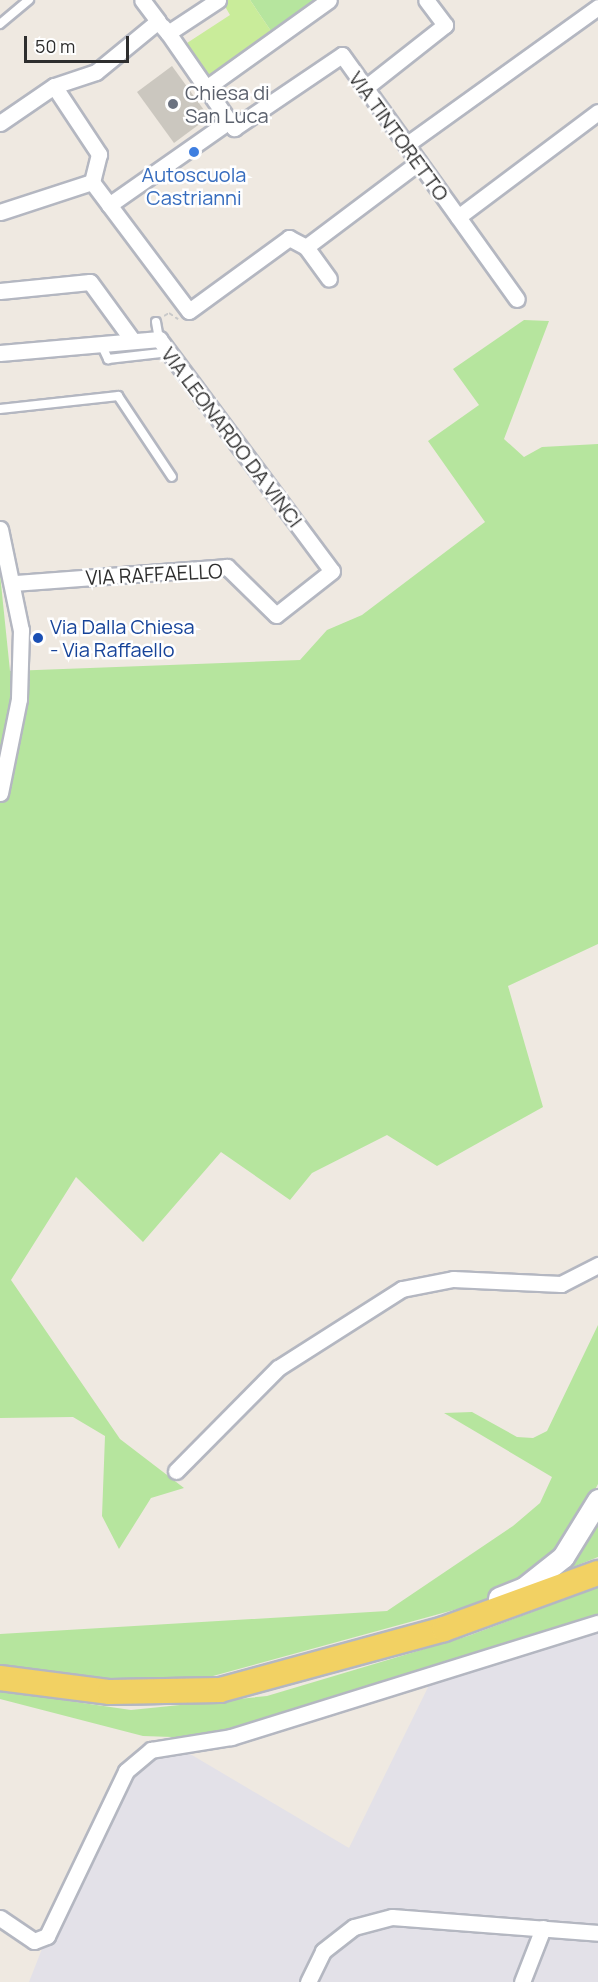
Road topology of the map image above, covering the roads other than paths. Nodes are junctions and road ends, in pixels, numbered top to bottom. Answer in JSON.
{"nodes":[{"id":1,"x":29,"y":0,"type":"edge"},
{"id":2,"x":141,"y":0,"type":"edge"},
{"id":3,"x":218,"y":0,"type":"edge"},
{"id":4,"x":329,"y":0,"type":"edge"},
{"id":5,"x":426,"y":0,"type":"edge"},
{"id":6,"x":598,"y":7,"type":"edge"},
{"id":7,"x":0,"y":24,"type":"edge"},
{"id":8,"x":163,"y":27,"type":"junction"},
{"id":9,"x":54,"y":86,"type":"junction"},
{"id":10,"x":206,"y":88,"type":"junction"},
{"id":11,"x":365,"y":88,"type":"junction"},
{"id":12,"x":598,"y":112,"type":"edge"},
{"id":13,"x":229,"y":121,"type":"junction"},
{"id":14,"x":0,"y":123,"type":"edge"},
{"id":15,"x":406,"y":146,"type":"junction"},
{"id":16,"x":419,"y":162,"type":"junction"},
{"id":17,"x":92,"y":182,"type":"junction"},
{"id":18,"x":109,"y":206,"type":"junction"},
{"id":19,"x":0,"y":212,"type":"edge"},
{"id":20,"x":458,"y":216,"type":"junction"},
{"id":21,"x":306,"y":247,"type":"junction"},
{"id":22,"x":329,"y":279,"type":"dead end"},
{"id":23,"x":0,"y":291,"type":"edge"},
{"id":24,"x":517,"y":298,"type":"dead end"},
{"id":25,"x":156,"y":322,"type":"road end"},
{"id":26,"x":159,"y":339,"type":"junction"},
{"id":27,"x":133,"y":341,"type":"junction"},
{"id":28,"x":100,"y":344,"type":"junction"},
{"id":29,"x":170,"y":352,"type":"junction"},
{"id":30,"x":0,"y":353,"type":"edge"},
{"id":31,"x":0,"y":409,"type":"edge"},
{"id":32,"x":172,"y":477,"type":"dead end"},
{"id":33,"x":0,"y":529,"type":"edge"},
{"id":34,"x":332,"y":571,"type":"joint"},
{"id":35,"x":14,"y":583,"type":"junction"},
{"id":36,"x":0,"y":793,"type":"edge"},
{"id":37,"x":598,"y":1265,"type":"edge"},
{"id":38,"x":176,"y":1471,"type":"dead end"},
{"id":39,"x":598,"y":1500,"type":"edge"},
{"id":40,"x":598,"y":1573,"type":"edge"},
{"id":41,"x":598,"y":1623,"type":"edge"},
{"id":42,"x":0,"y":1678,"type":"edge"},
{"id":43,"x":258,"y":1682,"type":"junction"},
{"id":44,"x":0,"y":1918,"type":"edge"},
{"id":45,"x":543,"y":1928,"type":"junction"},
{"id":46,"x":598,"y":1933,"type":"edge"},
{"id":47,"x":308,"y":1982,"type":"edge"},
{"id":48,"x":522,"y":1982,"type":"edge"}],
"edges":[{"from":1,"to":7,"type":"lane"},
{"from":2,"to":8,"type":"street"},
{"from":3,"to":8,"type":"street"},
{"from":4,"to":10,"type":"street"},
{"from":5,"to":11,"type":"street"},
{"from":6,"to":15,"type":"street"},
{"from":8,"to":9,"type":"street"},
{"from":8,"to":10,"type":"street"},
{"from":9,"to":14,"type":"street"},
{"from":9,"to":17,"type":"street"},
{"from":10,"to":13,"type":"street"},
{"from":11,"to":13,"type":"street","name":"VIA TINTORETTO"},
{"from":11,"to":15,"type":"street","name":"VIA TINTORETTO"},
{"from":12,"to":20,"type":"street"},
{"from":13,"to":18,"type":"street"},
{"from":15,"to":16,"type":"street","name":"VIA TINTORETTO"},
{"from":16,"to":20,"type":"street","name":"VIA TINTORETTO"},
{"from":16,"to":21,"type":"street"},
{"from":17,"to":18,"type":"street"},
{"from":17,"to":19,"type":"street"},
{"from":18,"to":21,"type":"street"},
{"from":20,"to":24,"type":"street","name":"VIA TINTORETTO"},
{"from":21,"to":22,"type":"street"},
{"from":23,"to":27,"type":"street","name":"VIA LEONARDO DA VINCI"},
{"from":25,"to":26,"type":"lane"},
{"from":26,"to":27,"type":"street","name":"VIA LEONARDO DA VINCI"},
{"from":26,"to":29,"type":"street","name":"VIA LEONARDO DA VINCI"},
{"from":27,"to":28,"type":"street"},
{"from":28,"to":29,"type":"lane"},
{"from":28,"to":30,"type":"street"},
{"from":29,"to":34,"type":"street","name":"VIA LEONARDO DA VINCI"},
{"from":31,"to":32,"type":"lane"},
{"from":33,"to":35,"type":"street"},
{"from":34,"to":35,"type":"street","name":"VIA RAFFAELLO"},
{"from":35,"to":36,"type":"street"},
{"from":37,"to":38,"type":"street"},
{"from":39,"to":43,"type":"main road"},
{"from":40,"to":43,"type":"main road"},
{"from":41,"to":44,"type":"street"},
{"from":42,"to":43,"type":"main road"},
{"from":45,"to":46,"type":"street"},
{"from":45,"to":47,"type":"street"},
{"from":45,"to":48,"type":"street"}]}
